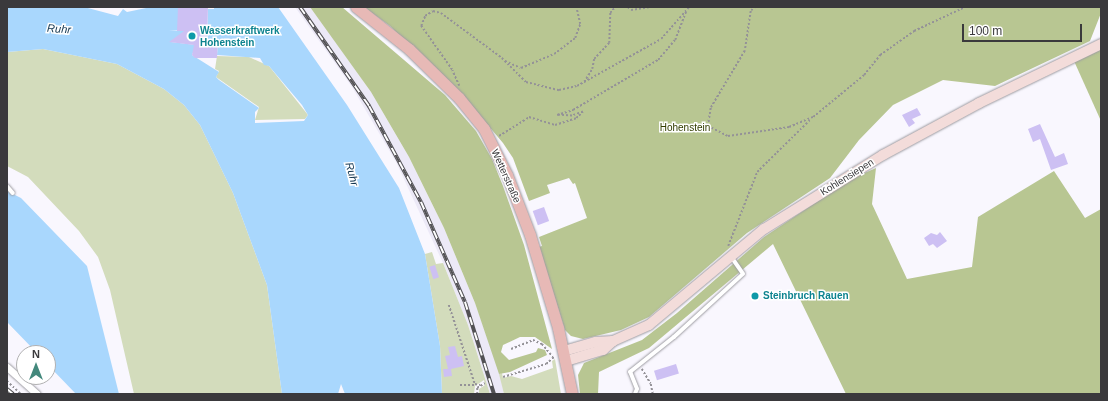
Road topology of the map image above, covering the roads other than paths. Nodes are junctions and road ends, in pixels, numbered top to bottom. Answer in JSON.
{"nodes":[{"id":1,"x":356,"y":7,"type":"edge"},
{"id":2,"x":1101,"y":44,"type":"edge"},
{"id":3,"x":7,"y":186,"type":"edge"},
{"id":4,"x":13,"y":193,"type":"dead end"},
{"id":5,"x":730,"y":256,"type":"junction"},
{"id":6,"x":565,"y":356,"type":"junction"},
{"id":7,"x":7,"y":367,"type":"edge"},
{"id":8,"x":37,"y":394,"type":"edge"},
{"id":9,"x":572,"y":394,"type":"edge"},
{"id":10,"x":635,"y":394,"type":"edge"}],
"edges":[{"from":1,"to":6,"type":"main road","name":"Wetterstraße"},
{"from":2,"to":5,"type":"street","name":"Kohlensiepen"},
{"from":3,"to":4,"type":"lane"},
{"from":5,"to":6,"type":"street","name":"Kohlensiepen"},
{"from":5,"to":10,"type":"lane"},
{"from":6,"to":9,"type":"main road","name":"Wetterstraße"},
{"from":7,"to":8,"type":"street"}]}
